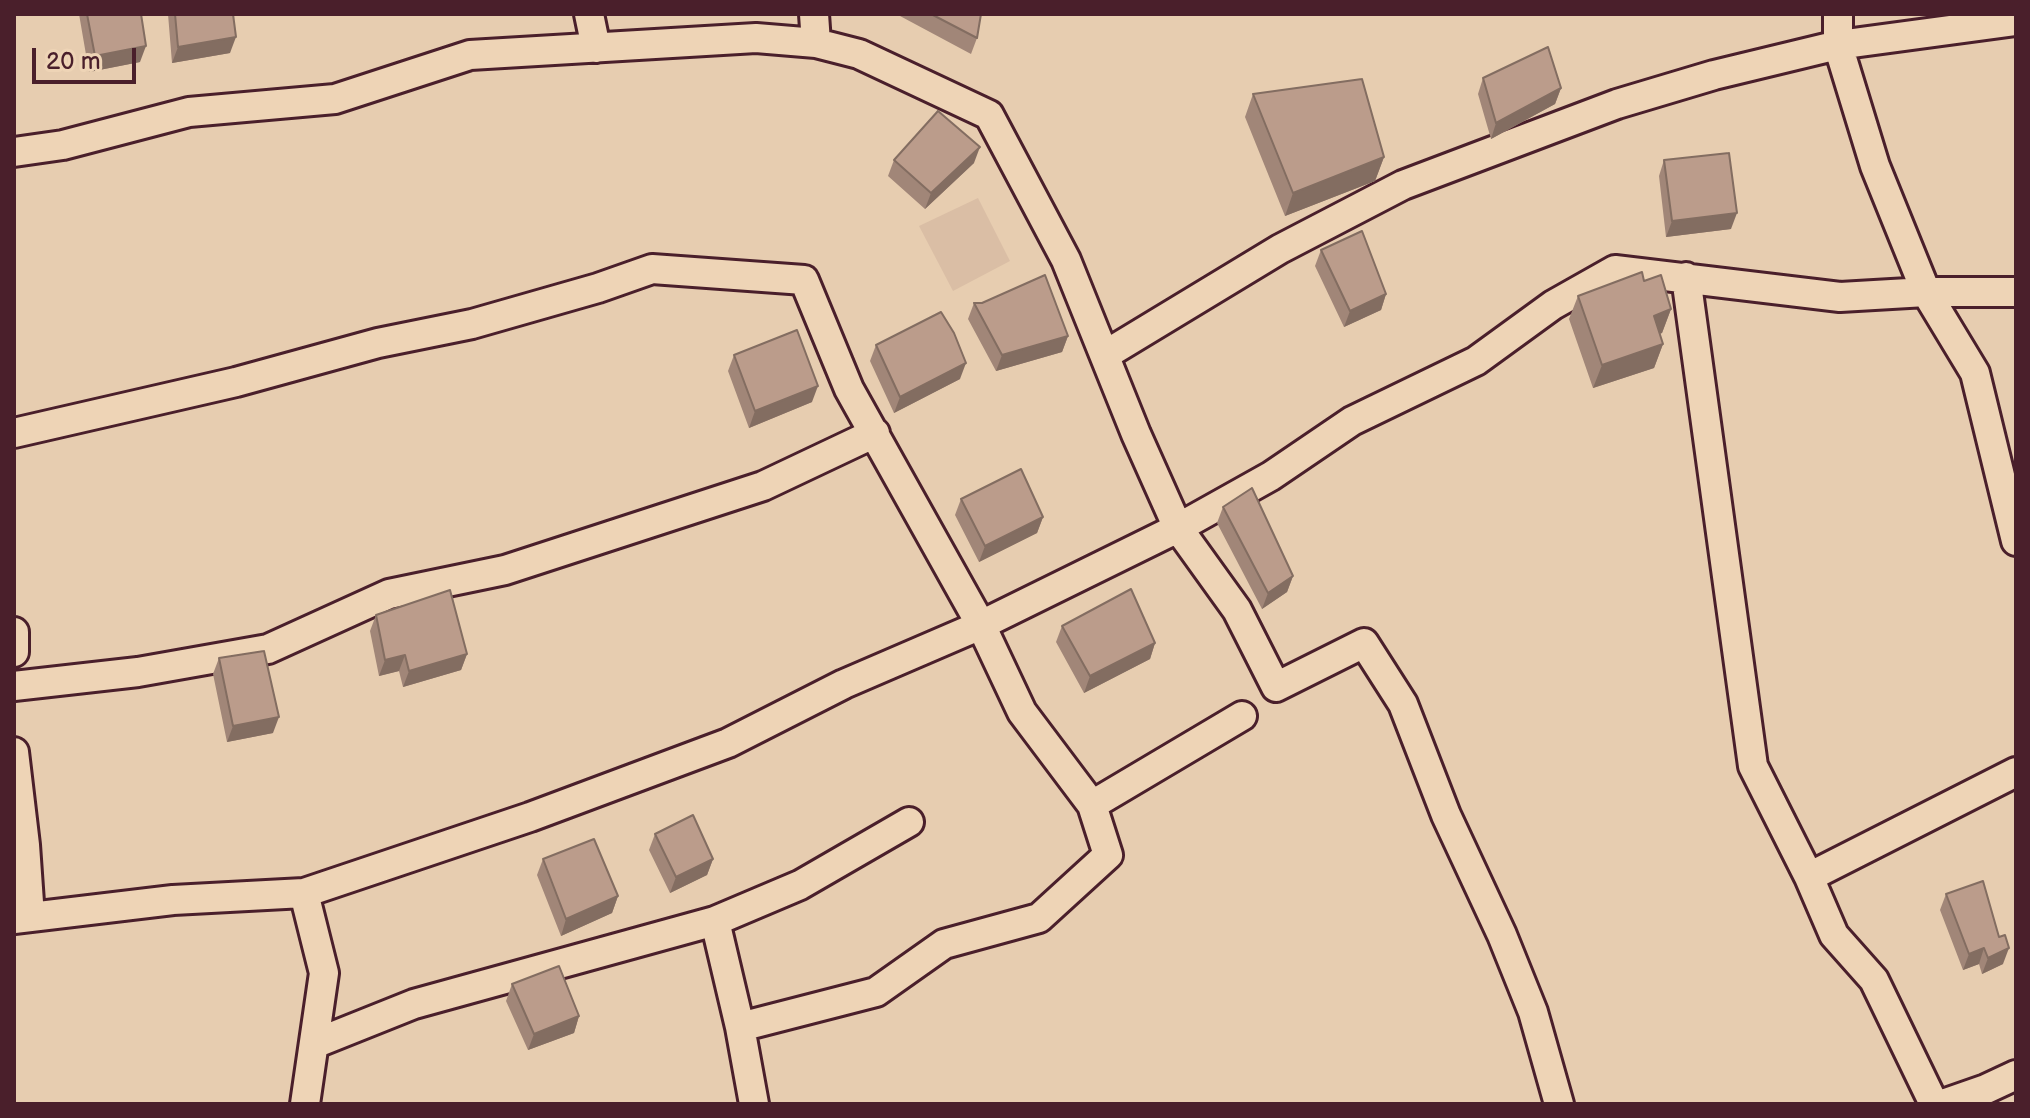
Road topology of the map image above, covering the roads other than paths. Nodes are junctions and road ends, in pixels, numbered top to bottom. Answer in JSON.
{"nodes":[{"id":1,"x":589,"y":14,"type":"edge"},
{"id":2,"x":814,"y":14,"type":"edge"},
{"id":3,"x":1838,"y":14,"type":"edge"},
{"id":4,"x":2016,"y":21,"type":"edge"},
{"id":5,"x":816,"y":43,"type":"junction"},
{"id":6,"x":1838,"y":45,"type":"junction"},
{"id":7,"x":596,"y":48,"type":"junction"},
{"id":8,"x":14,"y":152,"type":"edge"},
{"id":9,"x":1686,"y":277,"type":"junction"},
{"id":10,"x":1926,"y":292,"type":"junction"},
{"id":11,"x":2016,"y":292,"type":"edge"},
{"id":12,"x":1105,"y":355,"type":"junction"},
{"id":13,"x":14,"y":433,"type":"edge"},
{"id":14,"x":875,"y":433,"type":"junction"},
{"id":15,"x":1178,"y":528,"type":"junction"},
{"id":16,"x":2016,"y":541,"type":"edge"},
{"id":17,"x":981,"y":625,"type":"junction"},
{"id":18,"x":14,"y":632,"type":"edge"},
{"id":19,"x":14,"y":652,"type":"edge"},
{"id":20,"x":14,"y":686,"type":"edge"},
{"id":21,"x":1242,"y":716,"type":"dead end"},
{"id":22,"x":14,"y":752,"type":"edge"},
{"id":23,"x":2016,"y":772,"type":"edge"},
{"id":24,"x":1092,"y":805,"type":"junction"},
{"id":25,"x":909,"y":822,"type":"dead end"},
{"id":26,"x":1809,"y":877,"type":"junction"},
{"id":27,"x":304,"y":893,"type":"junction"},
{"id":28,"x":22,"y":918,"type":"edge"},
{"id":29,"x":715,"y":921,"type":"junction"},
{"id":30,"x":740,"y":1027,"type":"junction"},
{"id":31,"x":314,"y":1044,"type":"junction"},
{"id":32,"x":2016,"y":1075,"type":"edge"},
{"id":33,"x":305,"y":1104,"type":"edge"},
{"id":34,"x":754,"y":1104,"type":"edge"},
{"id":35,"x":1559,"y":1104,"type":"edge"},
{"id":36,"x":1934,"y":1104,"type":"edge"},
{"id":37,"x":1943,"y":1104,"type":"edge"}],
"edges":[{"from":1,"to":7,"type":"street"},
{"from":2,"to":5,"type":"street"},
{"from":3,"to":6,"type":"street"},
{"from":4,"to":6,"type":"street"},
{"from":5,"to":7,"type":"street"},
{"from":5,"to":12,"type":"street"},
{"from":6,"to":10,"type":"street"},
{"from":6,"to":12,"type":"street"},
{"from":7,"to":8,"type":"street"},
{"from":9,"to":10,"type":"street"},
{"from":9,"to":15,"type":"street"},
{"from":9,"to":26,"type":"street"},
{"from":10,"to":11,"type":"street"},
{"from":10,"to":16,"type":"street"},
{"from":12,"to":15,"type":"street"},
{"from":13,"to":14,"type":"street"},
{"from":14,"to":17,"type":"street"},
{"from":14,"to":20,"type":"street"},
{"from":15,"to":17,"type":"street"},
{"from":15,"to":35,"type":"street"},
{"from":17,"to":24,"type":"street"},
{"from":17,"to":27,"type":"street"},
{"from":18,"to":19,"type":"street"},
{"from":21,"to":24,"type":"street"},
{"from":22,"to":28,"type":"street"},
{"from":23,"to":26,"type":"street"},
{"from":24,"to":30,"type":"street"},
{"from":25,"to":29,"type":"street"},
{"from":26,"to":36,"type":"street"},
{"from":27,"to":28,"type":"street"},
{"from":27,"to":31,"type":"street"},
{"from":29,"to":30,"type":"street"},
{"from":29,"to":31,"type":"street"},
{"from":30,"to":34,"type":"street"},
{"from":31,"to":33,"type":"street"},
{"from":32,"to":37,"type":"street"}]}
